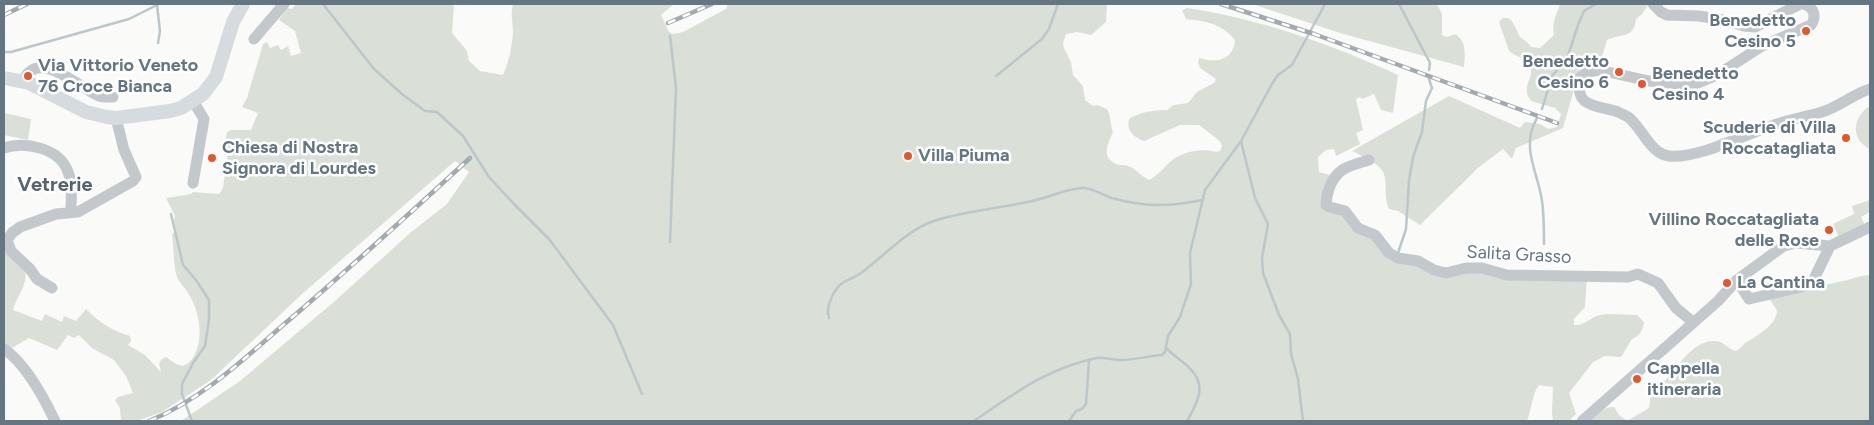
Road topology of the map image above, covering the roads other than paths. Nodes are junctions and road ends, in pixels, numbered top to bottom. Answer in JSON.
{"nodes":[{"id":1,"x":243,"y":4,"type":"edge"},
{"id":2,"x":284,"y":4,"type":"edge"},
{"id":3,"x":1653,"y":4,"type":"edge"},
{"id":4,"x":1802,"y":4,"type":"edge"},
{"id":5,"x":254,"y":39,"type":"dead end"},
{"id":6,"x":4,"y":78,"type":"edge"},
{"id":7,"x":23,"y":81,"type":"junction"},
{"id":8,"x":1870,"y":89,"type":"edge"},
{"id":9,"x":113,"y":97,"type":"dead end"},
{"id":10,"x":193,"y":101,"type":"junction"},
{"id":11,"x":116,"y":118,"type":"junction"},
{"id":12,"x":4,"y":148,"type":"edge"},
{"id":13,"x":1369,"y":160,"type":"dead end"},
{"id":14,"x":193,"y":183,"type":"dead end"},
{"id":15,"x":71,"y":211,"type":"junction"},
{"id":16,"x":1870,"y":227,"type":"edge"},
{"id":17,"x":1830,"y":246,"type":"junction"},
{"id":18,"x":1737,"y":280,"type":"junction"},
{"id":19,"x":52,"y":288,"type":"dead end"},
{"id":20,"x":1693,"y":322,"type":"junction"},
{"id":21,"x":4,"y":349,"type":"edge"},
{"id":22,"x":55,"y":421,"type":"edge"},
{"id":23,"x":1582,"y":421,"type":"edge"}],
"edges":[{"from":1,"to":10,"type":"main road"},
{"from":2,"to":5,"type":"street"},
{"from":3,"to":4,"type":"street"},
{"from":4,"to":8,"type":"street"},
{"from":6,"to":7,"type":"main road"},
{"from":7,"to":9,"type":"street"},
{"from":7,"to":11,"type":"main road"},
{"from":10,"to":11,"type":"main road"},
{"from":10,"to":14,"type":"street"},
{"from":11,"to":15,"type":"street"},
{"from":12,"to":15,"type":"street"},
{"from":13,"to":20,"type":"street","name":"Salita Grasso"},
{"from":15,"to":19,"type":"street"},
{"from":16,"to":17,"type":"street"},
{"from":17,"to":18,"type":"street"},
{"from":17,"to":18,"type":"street"},
{"from":18,"to":20,"type":"street"},
{"from":20,"to":23,"type":"street"},
{"from":21,"to":22,"type":"street"}]}
